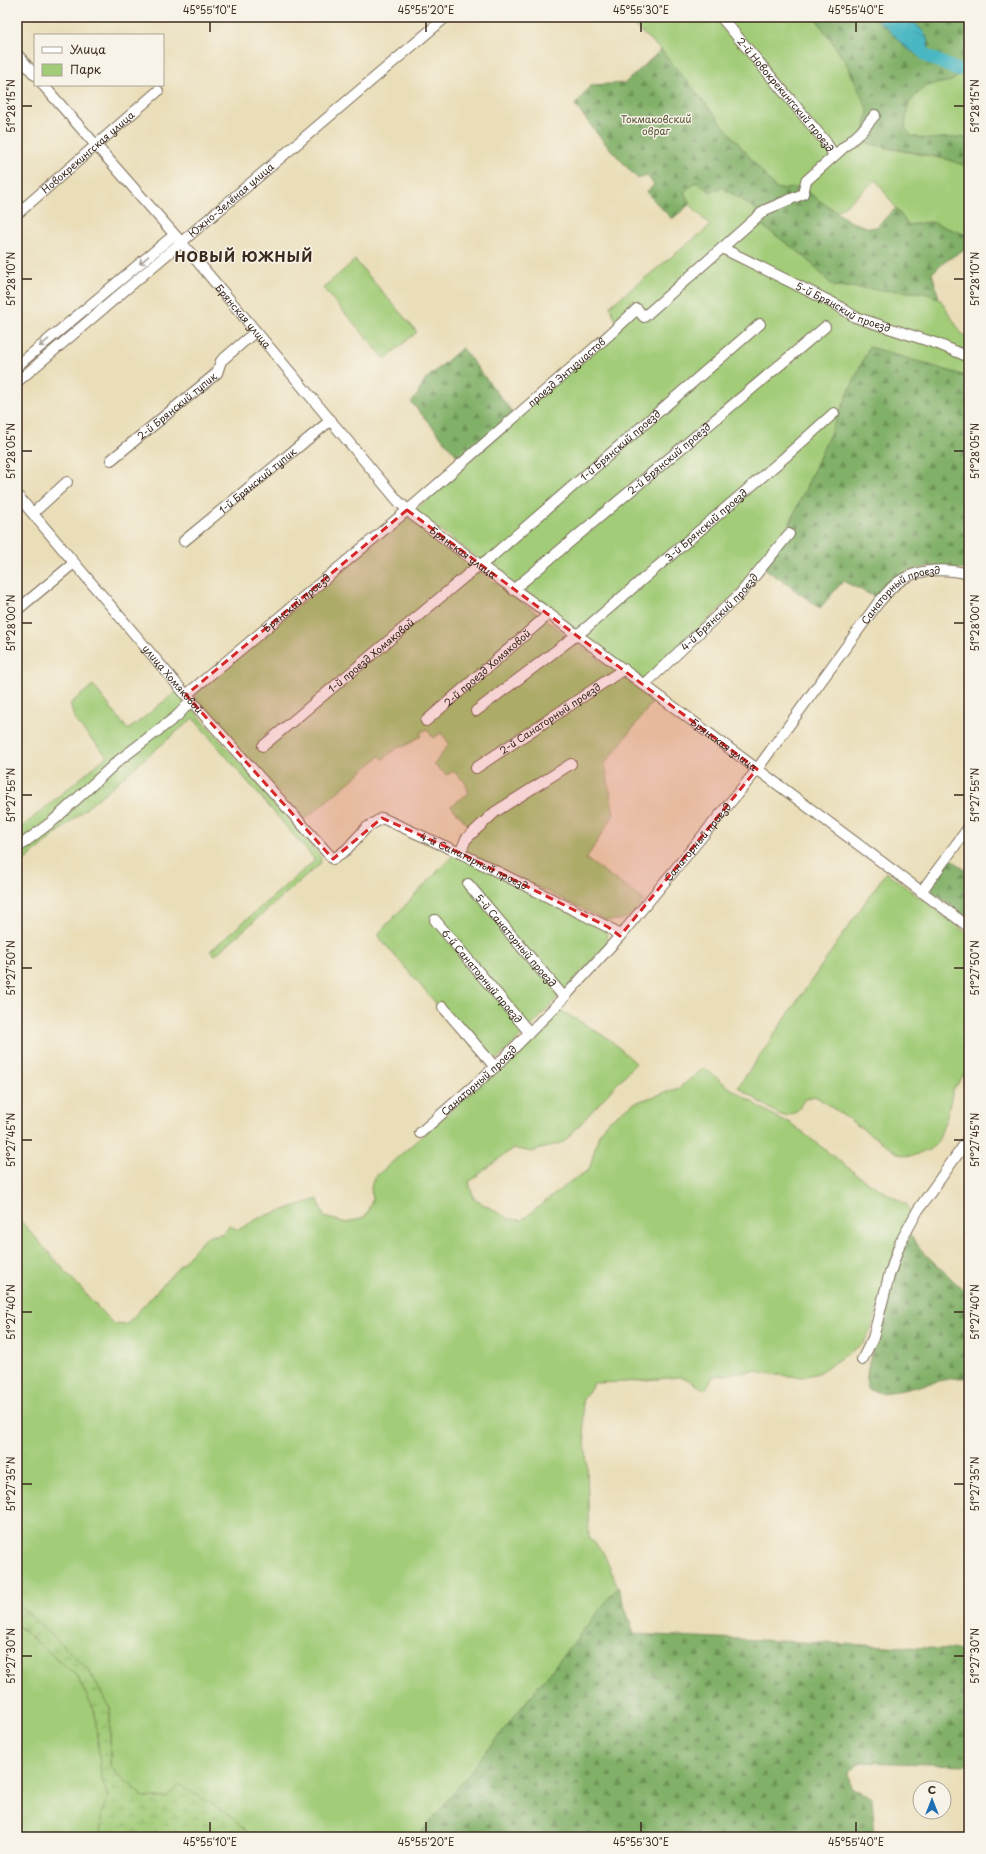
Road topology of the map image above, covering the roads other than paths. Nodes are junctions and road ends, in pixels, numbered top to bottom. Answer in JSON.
{"nodes":[{"id":1,"x":446,"y":17,"type":"edge"},
{"id":2,"x":720,"y":17,"type":"edge"},
{"id":3,"x":17,"y":54,"type":"edge"},
{"id":4,"x":34,"y":74,"type":"edge"},
{"id":5,"x":44,"y":86,"type":"edge"},
{"id":6,"x":158,"y":91,"type":"dead end"},
{"id":7,"x":875,"y":115,"type":"dead end"},
{"id":8,"x":95,"y":146,"type":"junction"},
{"id":9,"x":834,"y":155,"type":"junction"},
{"id":10,"x":17,"y":214,"type":"edge"},
{"id":11,"x":174,"y":235,"type":"junction"},
{"id":12,"x":182,"y":243,"type":"junction"},
{"id":13,"x":722,"y":248,"type":"junction"},
{"id":14,"x":760,"y":324,"type":"dead end"},
{"id":15,"x":825,"y":327,"type":"dead end"},
{"id":16,"x":255,"y":332,"type":"junction"},
{"id":17,"x":969,"y":357,"type":"edge"},
{"id":18,"x":17,"y":366,"type":"edge"},
{"id":19,"x":17,"y":382,"type":"edge"},
{"id":20,"x":834,"y":413,"type":"dead end"},
{"id":21,"x":331,"y":420,"type":"junction"},
{"id":22,"x":111,"y":460,"type":"dead end"},
{"id":23,"x":67,"y":482,"type":"dead end"},
{"id":24,"x":17,"y":495,"type":"edge"},
{"id":25,"x":407,"y":510,"type":"junction"},
{"id":26,"x":33,"y":513,"type":"junction"},
{"id":27,"x":789,"y":534,"type":"dead end"},
{"id":28,"x":184,"y":541,"type":"dead end"},
{"id":29,"x":74,"y":563,"type":"junction"},
{"id":30,"x":480,"y":565,"type":"junction"},
{"id":31,"x":969,"y":574,"type":"edge"},
{"id":32,"x":513,"y":590,"type":"junction"},
{"id":33,"x":17,"y":610,"type":"edge"},
{"id":34,"x":549,"y":614,"type":"junction"},
{"id":35,"x":576,"y":634,"type":"junction"},
{"id":36,"x":624,"y":670,"type":"junction"},
{"id":37,"x":644,"y":685,"type":"junction"},
{"id":38,"x":189,"y":698,"type":"junction"},
{"id":39,"x":476,"y":711,"type":"dead end"},
{"id":40,"x":426,"y":721,"type":"dead end"},
{"id":41,"x":263,"y":746,"type":"dead end"},
{"id":42,"x":571,"y":764,"type":"dead end"},
{"id":43,"x":476,"y":768,"type":"dead end"},
{"id":44,"x":757,"y":769,"type":"junction"},
{"id":45,"x":969,"y":827,"type":"edge"},
{"id":46,"x":17,"y":848,"type":"edge"},
{"id":47,"x":460,"y":853,"type":"junction"},
{"id":48,"x":333,"y":859,"type":"joint"},
{"id":49,"x":468,"y":884,"type":"dead end"},
{"id":50,"x":921,"y":892,"type":"junction"},
{"id":51,"x":435,"y":920,"type":"dead end"},
{"id":52,"x":969,"y":926,"type":"edge"},
{"id":53,"x":620,"y":936,"type":"junction"},
{"id":54,"x":564,"y":997,"type":"junction"},
{"id":55,"x":443,"y":1007,"type":"dead end"},
{"id":56,"x":529,"y":1032,"type":"junction"},
{"id":57,"x":495,"y":1067,"type":"junction"},
{"id":58,"x":420,"y":1133,"type":"dead end"},
{"id":59,"x":969,"y":1138,"type":"edge"},
{"id":60,"x":862,"y":1360,"type":"dead end"}],
"edges":[{"from":1,"to":12,"type":"street","name":"Южно-Зелёная улица"},
{"from":2,"to":9,"type":"street","name":"2-й Новокрекингский проезд"},
{"from":3,"to":4,"type":"street"},
{"from":5,"to":8,"type":"street","name":"Брянская улица"},
{"from":6,"to":8,"type":"street","name":"Новокрекингская улица"},
{"from":7,"to":9,"type":"street"},
{"from":8,"to":10,"type":"street","name":"Новокрекингская улица"},
{"from":8,"to":11,"type":"street","name":"Брянская улица"},
{"from":9,"to":13,"type":"street"},
{"from":11,"to":12,"type":"street","name":"Брянская улица"},
{"from":11,"to":18,"type":"street","name":"Южно-Зелёная улица","one_way":true},
{"from":12,"to":16,"type":"street","name":"Брянская улица"},
{"from":12,"to":19,"type":"street","name":"Южно-Зелёная улица"},
{"from":13,"to":17,"type":"street","name":"5-й Брянский проезд"},
{"from":13,"to":25,"type":"street","name":"проезд Энтузиастов"},
{"from":14,"to":30,"type":"street","name":"1-й Брянский проезд"},
{"from":15,"to":32,"type":"street","name":"2-й Брянский проезд"},
{"from":16,"to":21,"type":"street","name":"Брянская улица"},
{"from":16,"to":22,"type":"street","name":"2-й Брянский тупик"},
{"from":20,"to":35,"type":"street","name":"3-й Брянский проезд"},
{"from":21,"to":25,"type":"street","name":"Брянская улица"},
{"from":21,"to":28,"type":"street","name":"1-й Брянский тупик"},
{"from":23,"to":26,"type":"street"},
{"from":24,"to":26,"type":"street","name":"улица Хомяковой"},
{"from":25,"to":30,"type":"street","name":"Брянская улица"},
{"from":25,"to":38,"type":"street","name":"Брянский проезд"},
{"from":26,"to":29,"type":"street","name":"улица Хомяковой"},
{"from":27,"to":37,"type":"street","name":"4-й Брянский проезд"},
{"from":29,"to":33,"type":"street"},
{"from":29,"to":38,"type":"street","name":"улица Хомяковой"},
{"from":30,"to":32,"type":"street","name":"Брянская улица"},
{"from":30,"to":41,"type":"street","name":"1-й проезд Хомяковой"},
{"from":31,"to":44,"type":"street","name":"Санаторный проезд"},
{"from":32,"to":34,"type":"street","name":"Брянская улица"},
{"from":34,"to":35,"type":"street","name":"Брянская улица"},
{"from":34,"to":40,"type":"street","name":"2-й проезд Хомяковой"},
{"from":35,"to":36,"type":"street","name":"Брянская улица"},
{"from":35,"to":39,"type":"street","name":"3-й Брянский проезд"},
{"from":36,"to":37,"type":"street","name":"Брянская улица"},
{"from":36,"to":43,"type":"street","name":"2-й Санаторный проезд"},
{"from":37,"to":44,"type":"street","name":"Брянская улица"},
{"from":38,"to":46,"type":"street","name":"Брянский проезд"},
{"from":38,"to":48,"type":"street","name":"улица Хомяковой"},
{"from":42,"to":47,"type":"street"},
{"from":44,"to":50,"type":"street","name":"Брянская улица"},
{"from":44,"to":53,"type":"street","name":"Санаторный проезд"},
{"from":45,"to":50,"type":"street"},
{"from":47,"to":48,"type":"street","name":"4-й Санаторный проезд"},
{"from":47,"to":53,"type":"street","name":"4-й Санаторный проезд"},
{"from":49,"to":54,"type":"street","name":"5-й Санаторный проезд"},
{"from":50,"to":52,"type":"street","name":"Брянская улица"},
{"from":51,"to":56,"type":"street","name":"6-й Санаторный проезд"},
{"from":53,"to":54,"type":"street","name":"Санаторный проезд"},
{"from":54,"to":56,"type":"street","name":"Санаторный проезд"},
{"from":55,"to":57,"type":"street"},
{"from":56,"to":57,"type":"street","name":"Санаторный проезд"},
{"from":57,"to":58,"type":"street","name":"Санаторный проезд"},
{"from":59,"to":60,"type":"street"}]}
